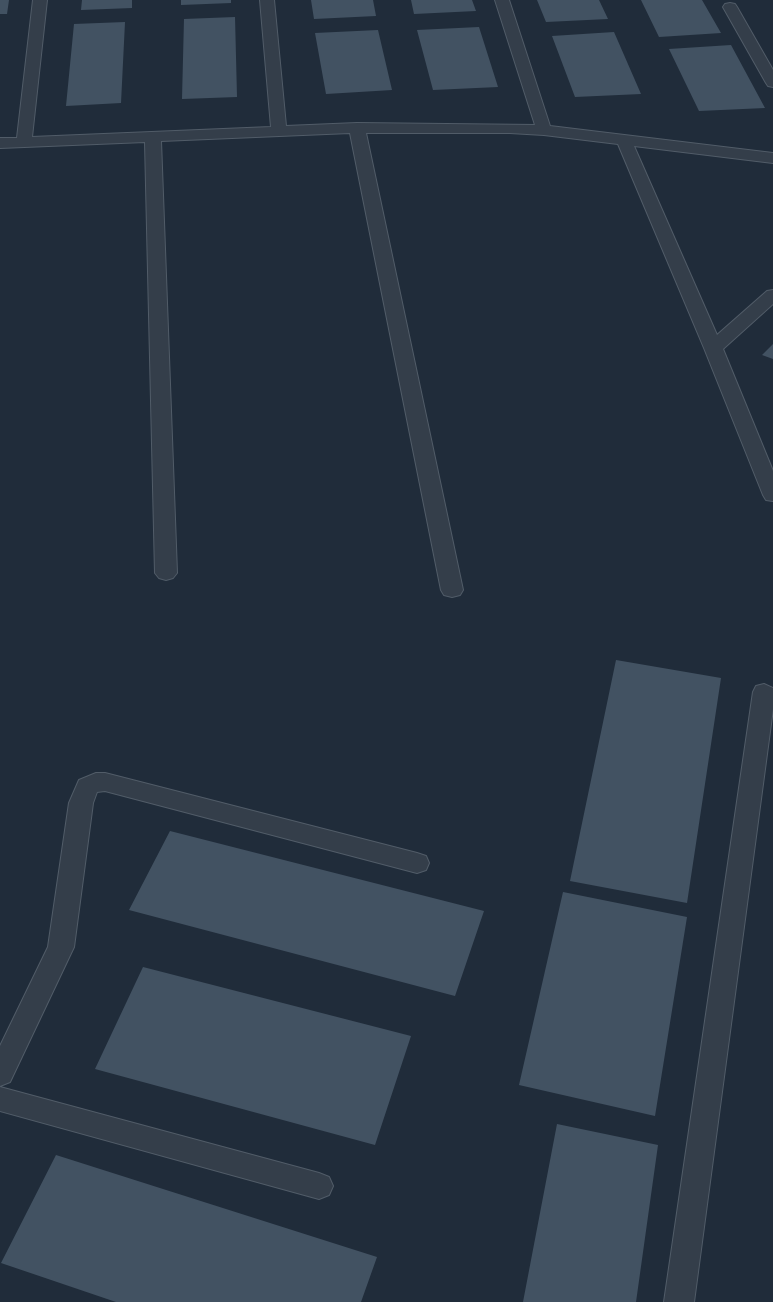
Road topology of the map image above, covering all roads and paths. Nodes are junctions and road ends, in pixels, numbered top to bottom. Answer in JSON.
{"nodes":[{"id":1,"x":40,"y":0,"type":"edge"},
{"id":2,"x":267,"y":0,"type":"edge"},
{"id":3,"x":502,"y":0,"type":"edge"},
{"id":4,"x":730,"y":7,"type":"dead end"},
{"id":5,"x":773,"y":83,"type":"edge"},
{"id":6,"x":357,"y":128,"type":"junction"},
{"id":7,"x":544,"y":130,"type":"junction"},
{"id":8,"x":279,"y":132,"type":"junction"},
{"id":9,"x":153,"y":137,"type":"junction"},
{"id":10,"x":624,"y":140,"type":"junction"},
{"id":11,"x":24,"y":142,"type":"junction"},
{"id":12,"x":0,"y":143,"type":"edge"},
{"id":13,"x":773,"y":158,"type":"edge"},
{"id":14,"x":773,"y":295,"type":"edge"},
{"id":15,"x":713,"y":348,"type":"junction"},
{"id":16,"x":773,"y":495,"type":"edge"},
{"id":17,"x":166,"y":573,"type":"dead end"},
{"id":18,"x":452,"y":590,"type":"dead end"},
{"id":19,"x":764,"y":692,"type":"dead end"},
{"id":20,"x":417,"y":863,"type":"dead end"},
{"id":21,"x":0,"y":1074,"type":"edge"},
{"id":22,"x":0,"y":1099,"type":"edge"},
{"id":23,"x":318,"y":1186,"type":"dead end"},
{"id":24,"x":679,"y":1302,"type":"edge"}],
"edges":[{"from":1,"to":11,"type":"street"},
{"from":2,"to":8,"type":"street"},
{"from":3,"to":7,"type":"street"},
{"from":4,"to":5,"type":"street"},
{"from":6,"to":7,"type":"street"},
{"from":6,"to":8,"type":"street"},
{"from":6,"to":18,"type":"street"},
{"from":7,"to":10,"type":"street"},
{"from":8,"to":9,"type":"street"},
{"from":9,"to":11,"type":"street"},
{"from":9,"to":17,"type":"street"},
{"from":10,"to":13,"type":"street"},
{"from":10,"to":15,"type":"street"},
{"from":11,"to":12,"type":"street"},
{"from":14,"to":15,"type":"street"},
{"from":15,"to":16,"type":"street"},
{"from":19,"to":24,"type":"street"},
{"from":20,"to":21,"type":"street"},
{"from":22,"to":23,"type":"street"}]}
